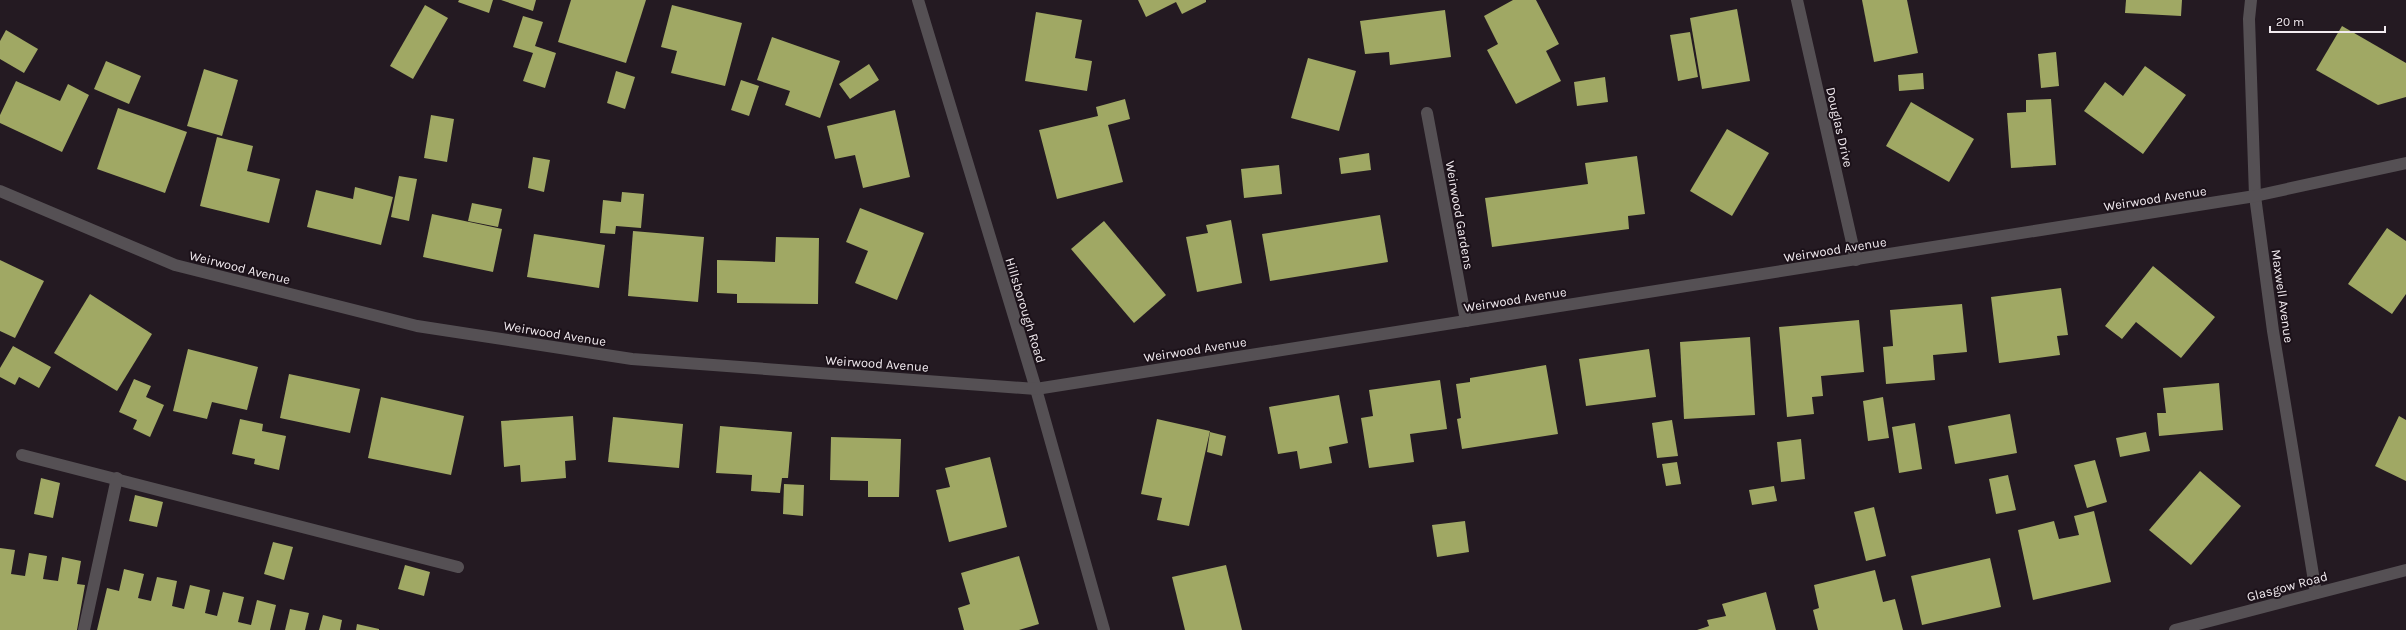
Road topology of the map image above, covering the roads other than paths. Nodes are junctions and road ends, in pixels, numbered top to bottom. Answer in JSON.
{"nodes":[{"id":1,"x":918,"y":0,"type":"edge"},
{"id":2,"x":1797,"y":0,"type":"edge"},
{"id":3,"x":2251,"y":0,"type":"edge"},
{"id":4,"x":1427,"y":113,"type":"dead end"},
{"id":5,"x":2406,"y":163,"type":"edge"},
{"id":6,"x":0,"y":191,"type":"edge"},
{"id":7,"x":2255,"y":196,"type":"junction"},
{"id":8,"x":1856,"y":260,"type":"junction"},
{"id":9,"x":1466,"y":321,"type":"junction"},
{"id":10,"x":1036,"y":389,"type":"junction"},
{"id":11,"x":22,"y":455,"type":"dead end"},
{"id":12,"x":117,"y":478,"type":"junction"},
{"id":13,"x":458,"y":567,"type":"dead end"},
{"id":14,"x":2406,"y":570,"type":"edge"},
{"id":15,"x":2316,"y":593,"type":"junction"},
{"id":16,"x":84,"y":630,"type":"edge"},
{"id":17,"x":1104,"y":630,"type":"edge"},
{"id":18,"x":2175,"y":630,"type":"edge"}],
"edges":[{"from":1,"to":10,"type":"street","name":"Hillsborough Road"},
{"from":2,"to":8,"type":"street","name":"Douglas Drive"},
{"from":3,"to":7,"type":"street","name":"Maxwell Avenue"},
{"from":4,"to":9,"type":"street","name":"Weirwood Gardens"},
{"from":5,"to":7,"type":"street","name":"Weirwood Avenue"},
{"from":6,"to":10,"type":"street","name":"Weirwood Avenue"},
{"from":7,"to":8,"type":"street","name":"Weirwood Avenue"},
{"from":7,"to":15,"type":"street","name":"Maxwell Avenue"},
{"from":8,"to":9,"type":"street","name":"Weirwood Avenue"},
{"from":9,"to":10,"type":"street","name":"Weirwood Avenue"},
{"from":10,"to":17,"type":"street","name":"Hillsborough Road"},
{"from":11,"to":12,"type":"street"},
{"from":12,"to":13,"type":"street"},
{"from":12,"to":16,"type":"street"},
{"from":14,"to":15,"type":"street","name":"Glasgow Road"},
{"from":15,"to":18,"type":"street","name":"Glasgow Road"}]}
